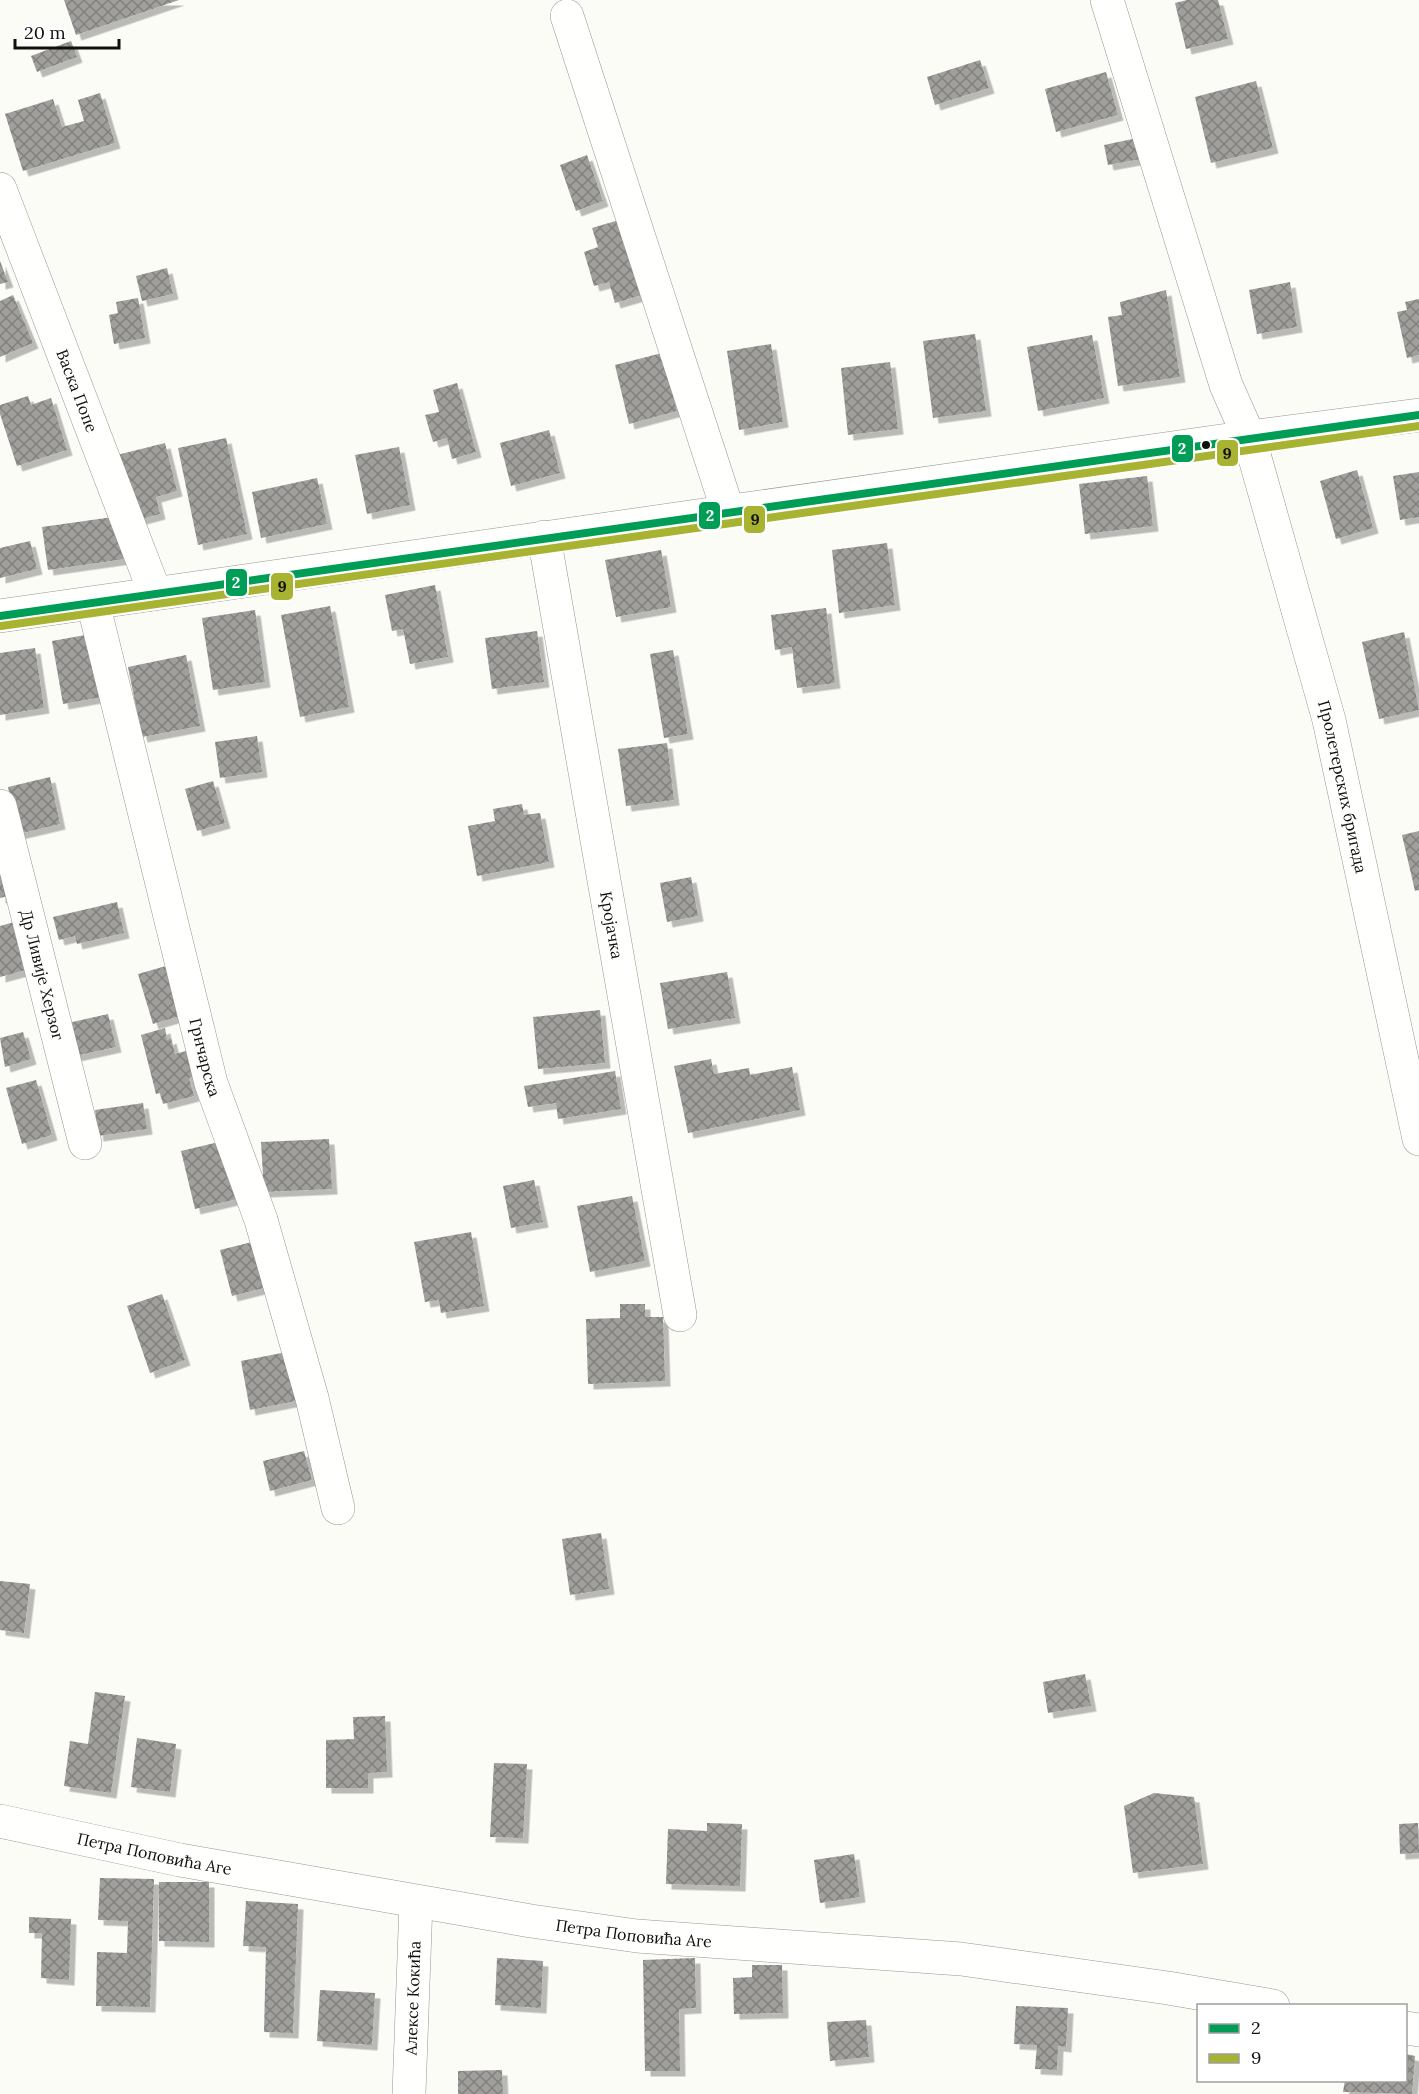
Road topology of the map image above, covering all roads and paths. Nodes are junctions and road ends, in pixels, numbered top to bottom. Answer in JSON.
{"nodes":[{"id":1,"x":1107,"y":0,"type":"edge"},
{"id":2,"x":567,"y":15,"type":"dead end"},
{"id":3,"x":0,"y":189,"type":"edge"},
{"id":4,"x":1419,"y":415,"type":"edge"},
{"id":5,"x":1249,"y":437,"type":"junction"},
{"id":6,"x":728,"y":511,"type":"junction"},
{"id":7,"x":544,"y":537,"type":"junction"},
{"id":8,"x":155,"y":593,"type":"junction"},
{"id":9,"x":93,"y":603,"type":"junction"},
{"id":10,"x":0,"y":616,"type":"edge"},
{"id":11,"x":0,"y":806,"type":"edge"},
{"id":12,"x":1419,"y":1139,"type":"edge"},
{"id":13,"x":86,"y":1143,"type":"dead end"},
{"id":14,"x":680,"y":1315,"type":"dead end"},
{"id":15,"x":338,"y":1508,"type":"dead end"},
{"id":16,"x":0,"y":1821,"type":"edge"},
{"id":17,"x":416,"y":1902,"type":"junction"},
{"id":18,"x":1261,"y":2004,"type":"edge"},
{"id":19,"x":409,"y":2094,"type":"edge"}],
"edges":[{"from":1,"to":5,"type":"street","name":"Пролетерских бригада"},
{"from":2,"to":6,"type":"street"},
{"from":3,"to":8,"type":"street","name":"Васка Попе"},
{"from":4,"to":5,"type":"street"},
{"from":5,"to":6,"type":"street"},
{"from":5,"to":12,"type":"street","name":"Пролетерских бригада"},
{"from":6,"to":7,"type":"street"},
{"from":7,"to":8,"type":"street"},
{"from":7,"to":14,"type":"street","name":"Кројачка"},
{"from":8,"to":9,"type":"street"},
{"from":9,"to":10,"type":"street"},
{"from":9,"to":15,"type":"street","name":"Грнчарска"},
{"from":11,"to":13,"type":"street","name":"Др Ливије Херзог"},
{"from":16,"to":17,"type":"street","name":"Петра Поповића Аге"},
{"from":17,"to":18,"type":"street","name":"Петра Поповића Аге"},
{"from":17,"to":19,"type":"street","name":"Алексе Кокића"}]}
